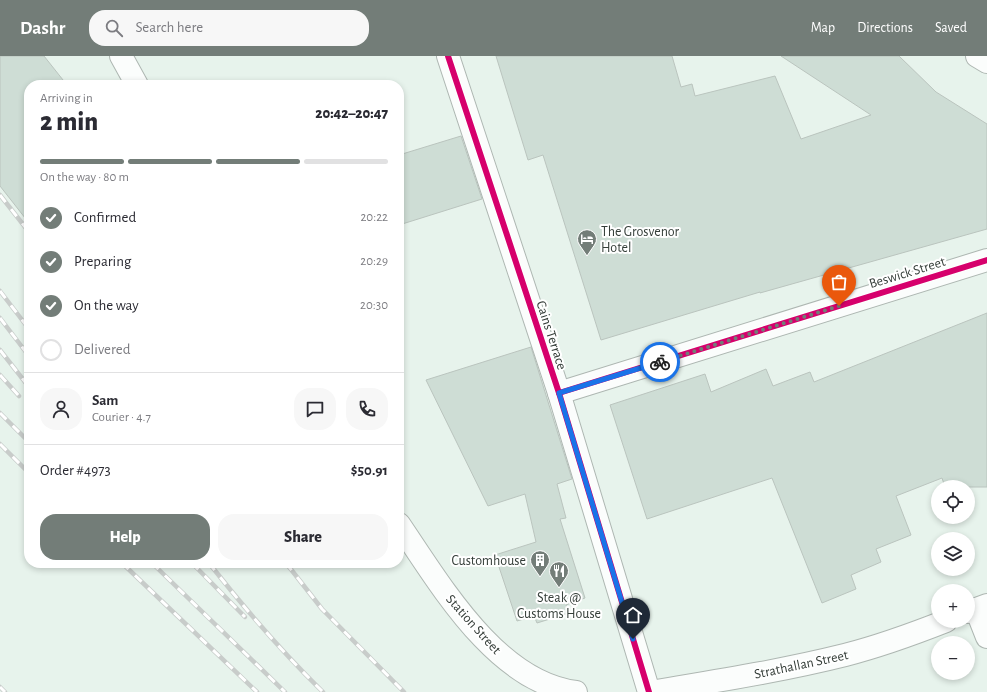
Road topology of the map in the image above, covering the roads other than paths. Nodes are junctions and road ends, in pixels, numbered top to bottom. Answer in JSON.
{"nodes":[{"id":1,"x":121,"y":56,"type":"edge"},
{"id":2,"x":448,"y":56,"type":"edge"},
{"id":3,"x":977,"y":56,"type":"edge"},
{"id":4,"x":987,"y":62,"type":"edge"},
{"id":5,"x":135,"y":80,"type":"edge"},
{"id":6,"x":987,"y":260,"type":"edge"},
{"id":7,"x":559,"y":393,"type":"junction"},
{"id":8,"x":404,"y":532,"type":"edge"},
{"id":9,"x":977,"y":609,"type":"edge"},
{"id":10,"x":931,"y":627,"type":"edge"},
{"id":11,"x":987,"y":637,"type":"edge"},
{"id":12,"x":576,"y":692,"type":"edge"},
{"id":13,"x":650,"y":692,"type":"edge"}],
"edges":[{"from":1,"to":5,"type":"street"},
{"from":2,"to":7,"type":"street","name":"Cains Terrace"},
{"from":3,"to":4,"type":"street"},
{"from":6,"to":7,"type":"street","name":"Beswick Street"},
{"from":7,"to":13,"type":"street","name":"Cains Terrace"},
{"from":8,"to":12,"type":"street","name":"Station Street"},
{"from":9,"to":11,"type":"street"},
{"from":10,"to":13,"type":"street","name":"Strathallan Street"}]}
